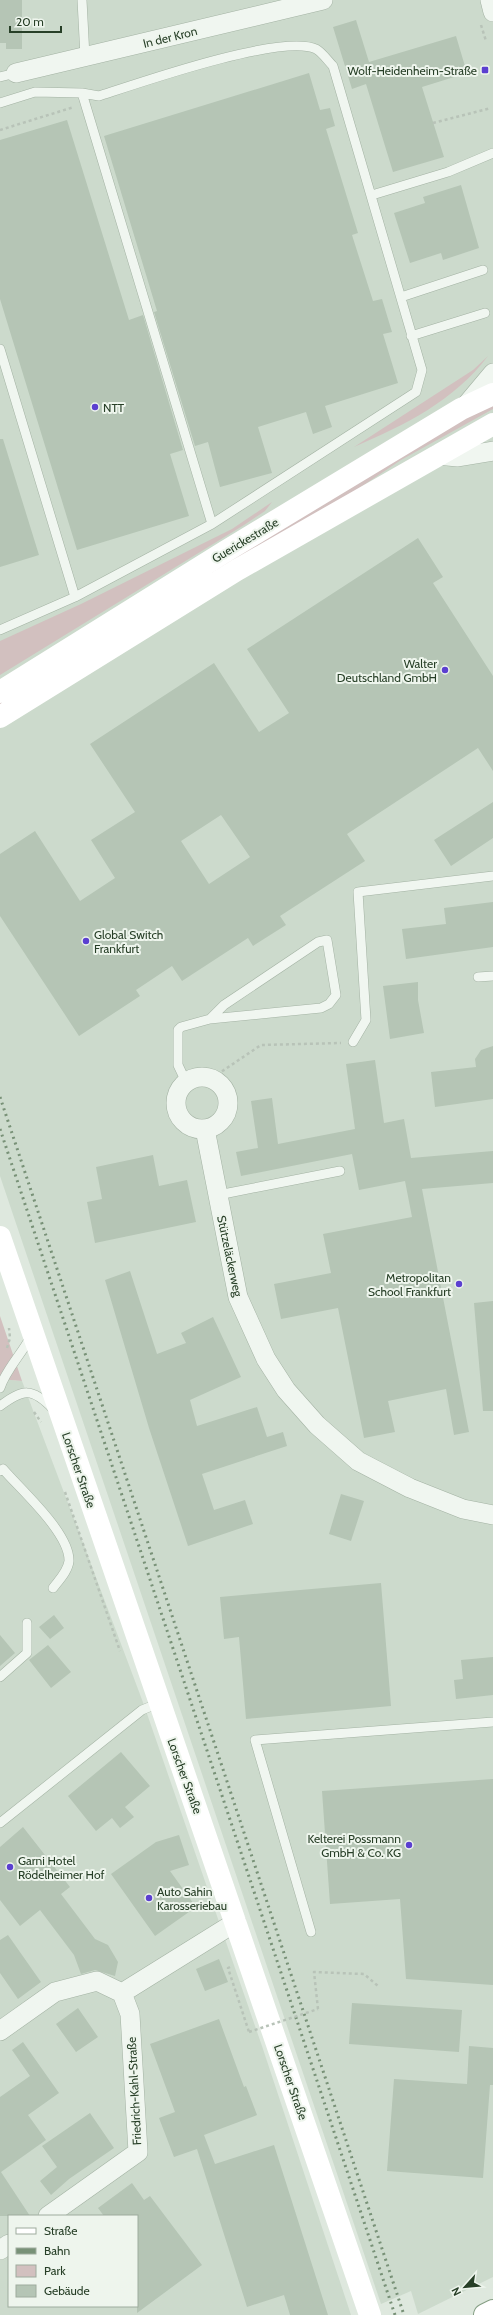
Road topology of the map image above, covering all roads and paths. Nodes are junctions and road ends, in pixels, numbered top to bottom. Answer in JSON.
{"nodes":[{"id":1,"x":82,"y":0,"type":"edge"},
{"id":2,"x":490,"y":0,"type":"edge"},
{"id":3,"x":318,"y":1,"type":"edge"},
{"id":4,"x":493,"y":12,"type":"edge"},
{"id":5,"x":85,"y":57,"type":"junction"},
{"id":6,"x":8,"y":75,"type":"edge"},
{"id":7,"x":82,"y":93,"type":"junction"},
{"id":8,"x":0,"y":103,"type":"edge"},
{"id":9,"x":76,"y":107,"type":"dead end"},
{"id":10,"x":491,"y":108,"type":"dead end"},
{"id":11,"x":433,"y":123,"type":"dead end"},
{"id":12,"x":0,"y":130,"type":"edge"},
{"id":13,"x":493,"y":153,"type":"edge"},
{"id":14,"x":372,"y":195,"type":"junction"},
{"id":15,"x":483,"y":270,"type":"dead end"},
{"id":16,"x":401,"y":297,"type":"junction"},
{"id":17,"x":485,"y":314,"type":"dead end"},
{"id":18,"x":411,"y":336,"type":"junction"},
{"id":19,"x":0,"y":349,"type":"edge"},
{"id":20,"x":493,"y":373,"type":"edge"},
{"id":21,"x":493,"y":394,"type":"edge"},
{"id":22,"x":462,"y":409,"type":"junction"},
{"id":23,"x":493,"y":424,"type":"edge"},
{"id":24,"x":493,"y":451,"type":"edge"},
{"id":25,"x":437,"y":455,"type":"junction"},
{"id":26,"x":212,"y":524,"type":"junction"},
{"id":27,"x":75,"y":597,"type":"junction"},
{"id":28,"x":0,"y":630,"type":"edge"},
{"id":29,"x":0,"y":692,"type":"edge"},
{"id":30,"x":0,"y":717,"type":"edge"},
{"id":31,"x":493,"y":876,"type":"edge"},
{"id":32,"x":493,"y":976,"type":"edge"},
{"id":33,"x":478,"y":977,"type":"dead end"},
{"id":34,"x":210,"y":1019,"type":"junction"},
{"id":35,"x":353,"y":1042,"type":"joint"},
{"id":36,"x":212,"y":1078,"type":"junction"},
{"id":37,"x":186,"y":1082,"type":"junction"},
{"id":38,"x":205,"y":1129,"type":"junction"},
{"id":39,"x":340,"y":1171,"type":"dead end"},
{"id":40,"x":218,"y":1195,"type":"junction"},
{"id":41,"x":0,"y":1237,"type":"edge"},
{"id":42,"x":7,"y":1322,"type":"dead end"},
{"id":43,"x":32,"y":1333,"type":"junction"},
{"id":44,"x":6,"y":1352,"type":"dead end"},
{"id":45,"x":0,"y":1388,"type":"edge"},
{"id":46,"x":0,"y":1406,"type":"edge"},
{"id":47,"x":62,"y":1418,"type":"junction"},
{"id":48,"x":0,"y":1471,"type":"edge"},
{"id":49,"x":493,"y":1515,"type":"edge"},
{"id":50,"x":53,"y":1588,"type":"dead end"},
{"id":51,"x":27,"y":1622,"type":"dead end"},
{"id":52,"x":0,"y":1677,"type":"edge"},
{"id":53,"x":159,"y":1703,"type":"junction"},
{"id":54,"x":493,"y":1722,"type":"edge"},
{"id":55,"x":0,"y":1823,"type":"edge"},
{"id":56,"x":236,"y":1922,"type":"junction"},
{"id":57,"x":311,"y":1932,"type":"dead end"},
{"id":58,"x":233,"y":1983,"type":"dead end"},
{"id":59,"x":378,"y":1986,"type":"dead end"},
{"id":60,"x":122,"y":1993,"type":"junction"},
{"id":61,"x":2,"y":2025,"type":"edge"},
{"id":62,"x":49,"y":2215,"type":"edge"},
{"id":63,"x":493,"y":2311,"type":"edge"},
{"id":64,"x":370,"y":2313,"type":"edge"},
{"id":65,"x":485,"y":2315,"type":"edge"}],
"edges":[{"from":1,"to":5,"type":"lane"},
{"from":2,"to":4,"type":"street"},
{"from":3,"to":5,"type":"street","name":"In der Kron"},
{"from":5,"to":6,"type":"street","name":"In der Kron"},
{"from":7,"to":8,"type":"lane"},
{"from":7,"to":14,"type":"lane"},
{"from":7,"to":26,"type":"lane"},
{"from":9,"to":12,"type":"path"},
{"from":10,"to":11,"type":"path"},
{"from":13,"to":14,"type":"lane"},
{"from":14,"to":16,"type":"lane"},
{"from":15,"to":16,"type":"lane"},
{"from":16,"to":18,"type":"lane"},
{"from":17,"to":18,"type":"lane"},
{"from":18,"to":26,"type":"lane"},
{"from":19,"to":27,"type":"lane"},
{"from":20,"to":22,"type":"street"},
{"from":21,"to":22,"type":"main road","name":"Guerickestraße"},
{"from":22,"to":29,"type":"main road","name":"Guerickestraße"},
{"from":23,"to":25,"type":"main road","name":"Guerickestraße"},
{"from":24,"to":25,"type":"street"},
{"from":25,"to":30,"type":"main road","name":"Guerickestraße"},
{"from":26,"to":27,"type":"lane"},
{"from":27,"to":28,"type":"lane"},
{"from":31,"to":35,"type":"lane"},
{"from":32,"to":33,"type":"lane"},
{"from":34,"to":34,"type":"lane"},
{"from":34,"to":37,"type":"lane"},
{"from":35,"to":36,"type":"path"},
{"from":36,"to":37,"type":"street"},
{"from":36,"to":38,"type":"street"},
{"from":37,"to":38,"type":"street"},
{"from":38,"to":40,"type":"street","name":"Stützeläckerweg"},
{"from":39,"to":40,"type":"lane"},
{"from":40,"to":49,"type":"street","name":"Stützeläckerweg"},
{"from":41,"to":43,"type":"main road","name":"Lorscher Straße"},
{"from":42,"to":44,"type":"path"},
{"from":43,"to":45,"type":"lane"},
{"from":43,"to":47,"type":"main road","name":"Lorscher Straße"},
{"from":46,"to":47,"type":"lane"},
{"from":47,"to":53,"type":"main road","name":"Lorscher Straße"},
{"from":48,"to":50,"type":"lane"},
{"from":51,"to":52,"type":"lane"},
{"from":53,"to":55,"type":"lane"},
{"from":53,"to":56,"type":"main road","name":"Lorscher Straße"},
{"from":54,"to":57,"type":"lane"},
{"from":56,"to":60,"type":"street"},
{"from":56,"to":64,"type":"main road","name":"Lorscher Straße"},
{"from":58,"to":59,"type":"path","bridge":true},
{"from":60,"to":61,"type":"street"},
{"from":60,"to":62,"type":"street","name":"Friedrich-Kahl-Straße"},
{"from":63,"to":65,"type":"main road"}]}
